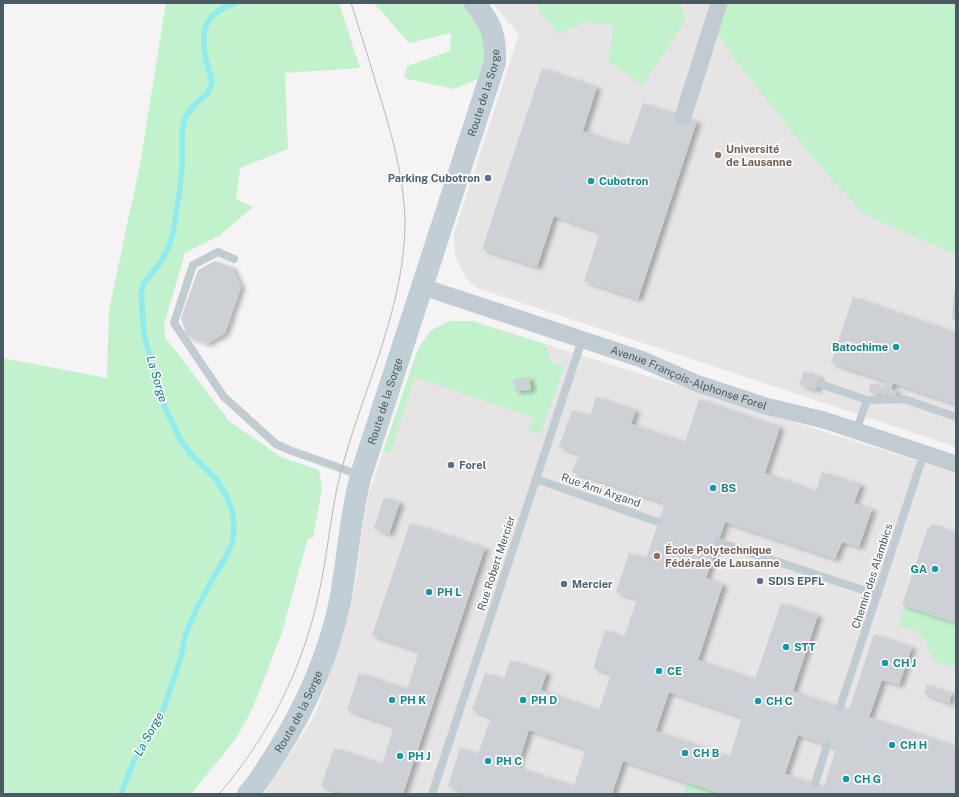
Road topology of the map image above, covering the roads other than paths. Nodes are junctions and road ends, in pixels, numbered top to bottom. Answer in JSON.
{"nodes":[{"id":1,"x":475,"y":3,"type":"edge"},
{"id":2,"x":719,"y":3,"type":"edge"},
{"id":3,"x":683,"y":117,"type":"dead end"},
{"id":4,"x":234,"y":259,"type":"dead end"},
{"id":5,"x":423,"y":287,"type":"junction"},
{"id":6,"x":582,"y":340,"type":"junction"},
{"id":7,"x":820,"y":384,"type":"dead end"},
{"id":8,"x":867,"y":400,"type":"junction"},
{"id":9,"x":956,"y":416,"type":"edge"},
{"id":10,"x":856,"y":431,"type":"junction"},
{"id":11,"x":924,"y":453,"type":"junction"},
{"id":12,"x":956,"y":464,"type":"edge"},
{"id":13,"x":361,"y":475,"type":"junction"},
{"id":14,"x":536,"y":479,"type":"junction"},
{"id":15,"x":658,"y":522,"type":"dead end"},
{"id":16,"x":718,"y":542,"type":"dead end"},
{"id":17,"x":878,"y":595,"type":"junction"},
{"id":18,"x":840,"y":707,"type":"dead end"},
{"id":19,"x":827,"y":745,"type":"dead end"},
{"id":20,"x":815,"y":784,"type":"dead end"},
{"id":21,"x":255,"y":790,"type":"edge"},
{"id":22,"x":432,"y":794,"type":"edge"}],
"edges":[{"from":1,"to":5,"type":"street","name":"Route de la Sorge"},
{"from":2,"to":3,"type":"street"},
{"from":4,"to":13,"type":"lane"},
{"from":5,"to":6,"type":"street","name":"Avenue François-Alphonse Forel"},
{"from":5,"to":13,"type":"street","name":"Route de la Sorge"},
{"from":6,"to":10,"type":"street","name":"Avenue François-Alphonse Forel"},
{"from":6,"to":14,"type":"lane","name":"Rue Robert Mercier"},
{"from":7,"to":8,"type":"lane"},
{"from":8,"to":9,"type":"lane"},
{"from":8,"to":10,"type":"lane"},
{"from":10,"to":11,"type":"street","name":"Avenue François-Alphonse Forel"},
{"from":11,"to":12,"type":"street","name":"Avenue François-Alphonse Forel"},
{"from":11,"to":17,"type":"lane","name":"Chemin des Alambics"},
{"from":13,"to":21,"type":"street","name":"Route de la Sorge"},
{"from":14,"to":15,"type":"lane","name":"Rue Ami Argand"},
{"from":14,"to":22,"type":"lane","name":"Rue Robert Mercier"},
{"from":16,"to":17,"type":"lane"},
{"from":17,"to":18,"type":"lane","name":"Chemin des Alambics"},
{"from":19,"to":20,"type":"lane"}]}
